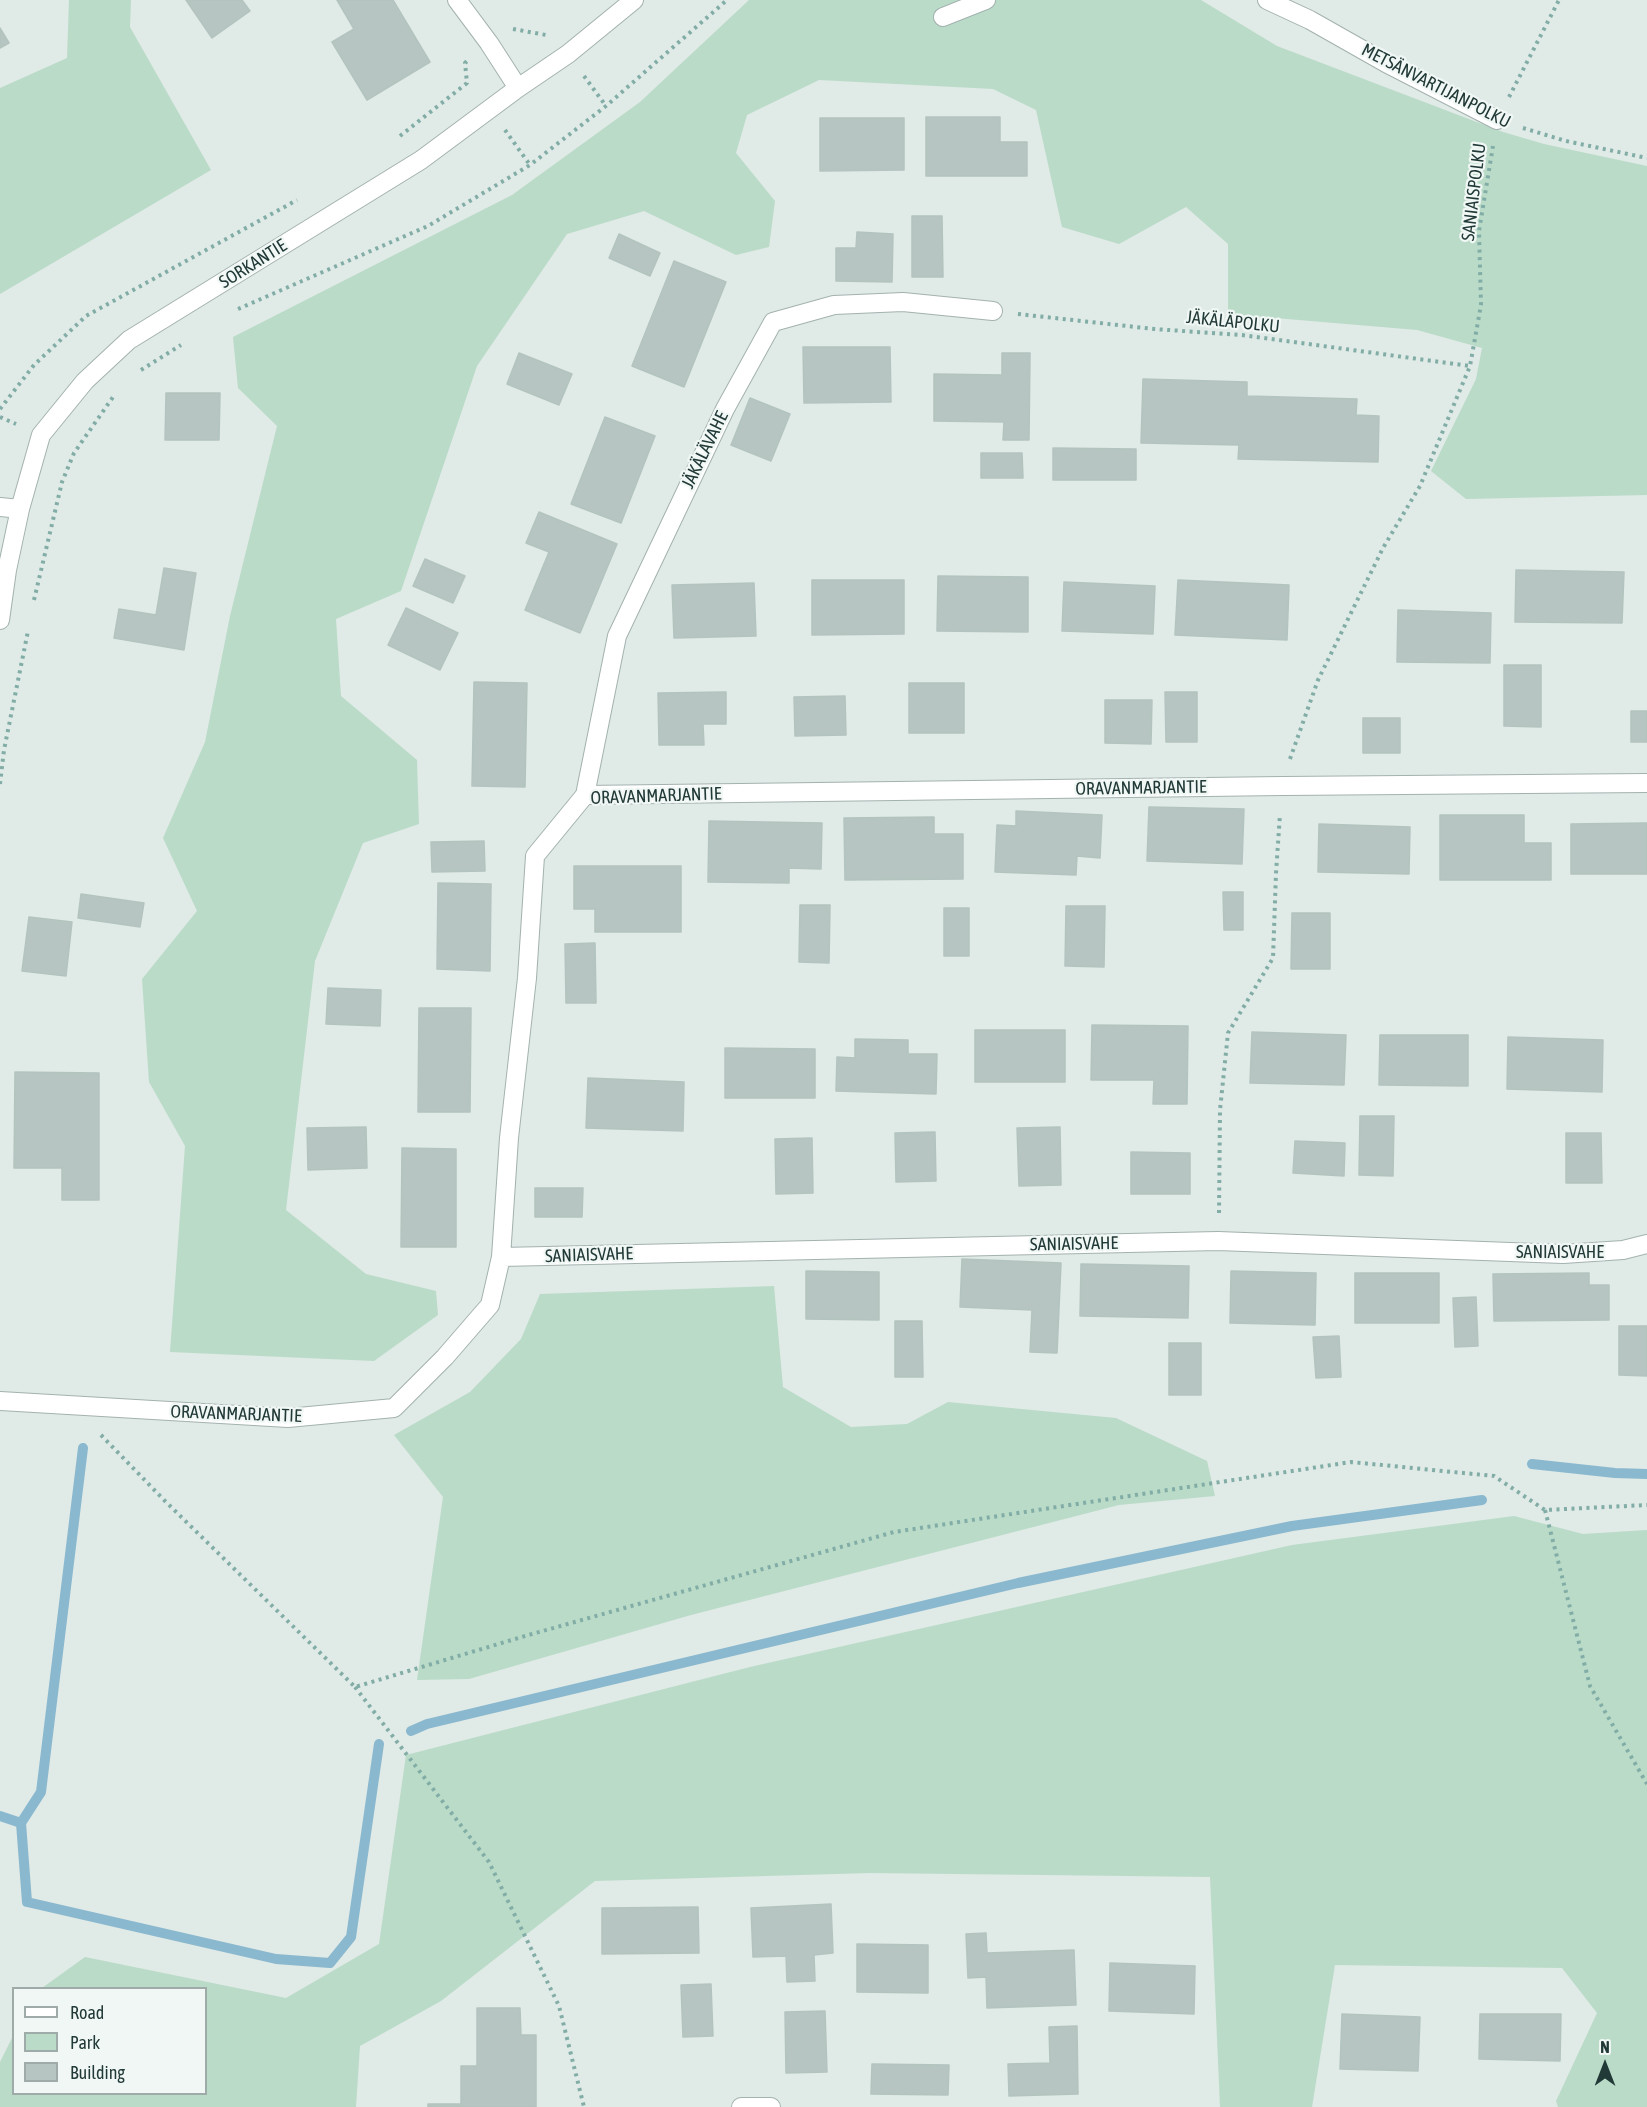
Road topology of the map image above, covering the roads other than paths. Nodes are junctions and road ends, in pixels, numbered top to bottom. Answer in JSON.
{"nodes":[{"id":1,"x":457,"y":0,"type":"edge"},
{"id":2,"x":634,"y":0,"type":"edge"},
{"id":3,"x":986,"y":0,"type":"edge"},
{"id":4,"x":1267,"y":0,"type":"edge"},
{"id":5,"x":943,"y":17,"type":"dead end"},
{"id":6,"x":518,"y":88,"type":"junction"},
{"id":7,"x":1497,"y":120,"type":"road end"},
{"id":8,"x":993,"y":311,"type":"road end"},
{"id":9,"x":0,"y":507,"type":"edge"},
{"id":10,"x":20,"y":509,"type":"junction"},
{"id":11,"x":0,"y":620,"type":"edge"},
{"id":12,"x":1647,"y":783,"type":"edge"},
{"id":13,"x":585,"y":795,"type":"junction"},
{"id":14,"x":1647,"y":1244,"type":"edge"},
{"id":15,"x":501,"y":1257,"type":"junction"},
{"id":16,"x":0,"y":1401,"type":"edge"},
{"id":17,"x":741,"y":2107,"type":"edge"},
{"id":18,"x":771,"y":2107,"type":"edge"}],
"edges":[{"from":1,"to":6,"type":"street"},
{"from":2,"to":6,"type":"street","name":"SORKANTIE"},
{"from":3,"to":5,"type":"street"},
{"from":4,"to":7,"type":"street","name":"METSÄNVARTIJANPOLKU"},
{"from":6,"to":10,"type":"street","name":"SORKANTIE"},
{"from":8,"to":13,"type":"street","name":"JÄKÄLÄVAHE"},
{"from":9,"to":10,"type":"street"},
{"from":10,"to":11,"type":"street","name":"SORKANTIE"},
{"from":12,"to":13,"type":"street","name":"ORAVANMARJANTIE"},
{"from":13,"to":15,"type":"street","name":"ORAVANMARJANTIE"},
{"from":14,"to":15,"type":"street","name":"SANIAISVAHE"},
{"from":15,"to":16,"type":"street","name":"ORAVANMARJANTIE"},
{"from":17,"to":18,"type":"street"}]}
